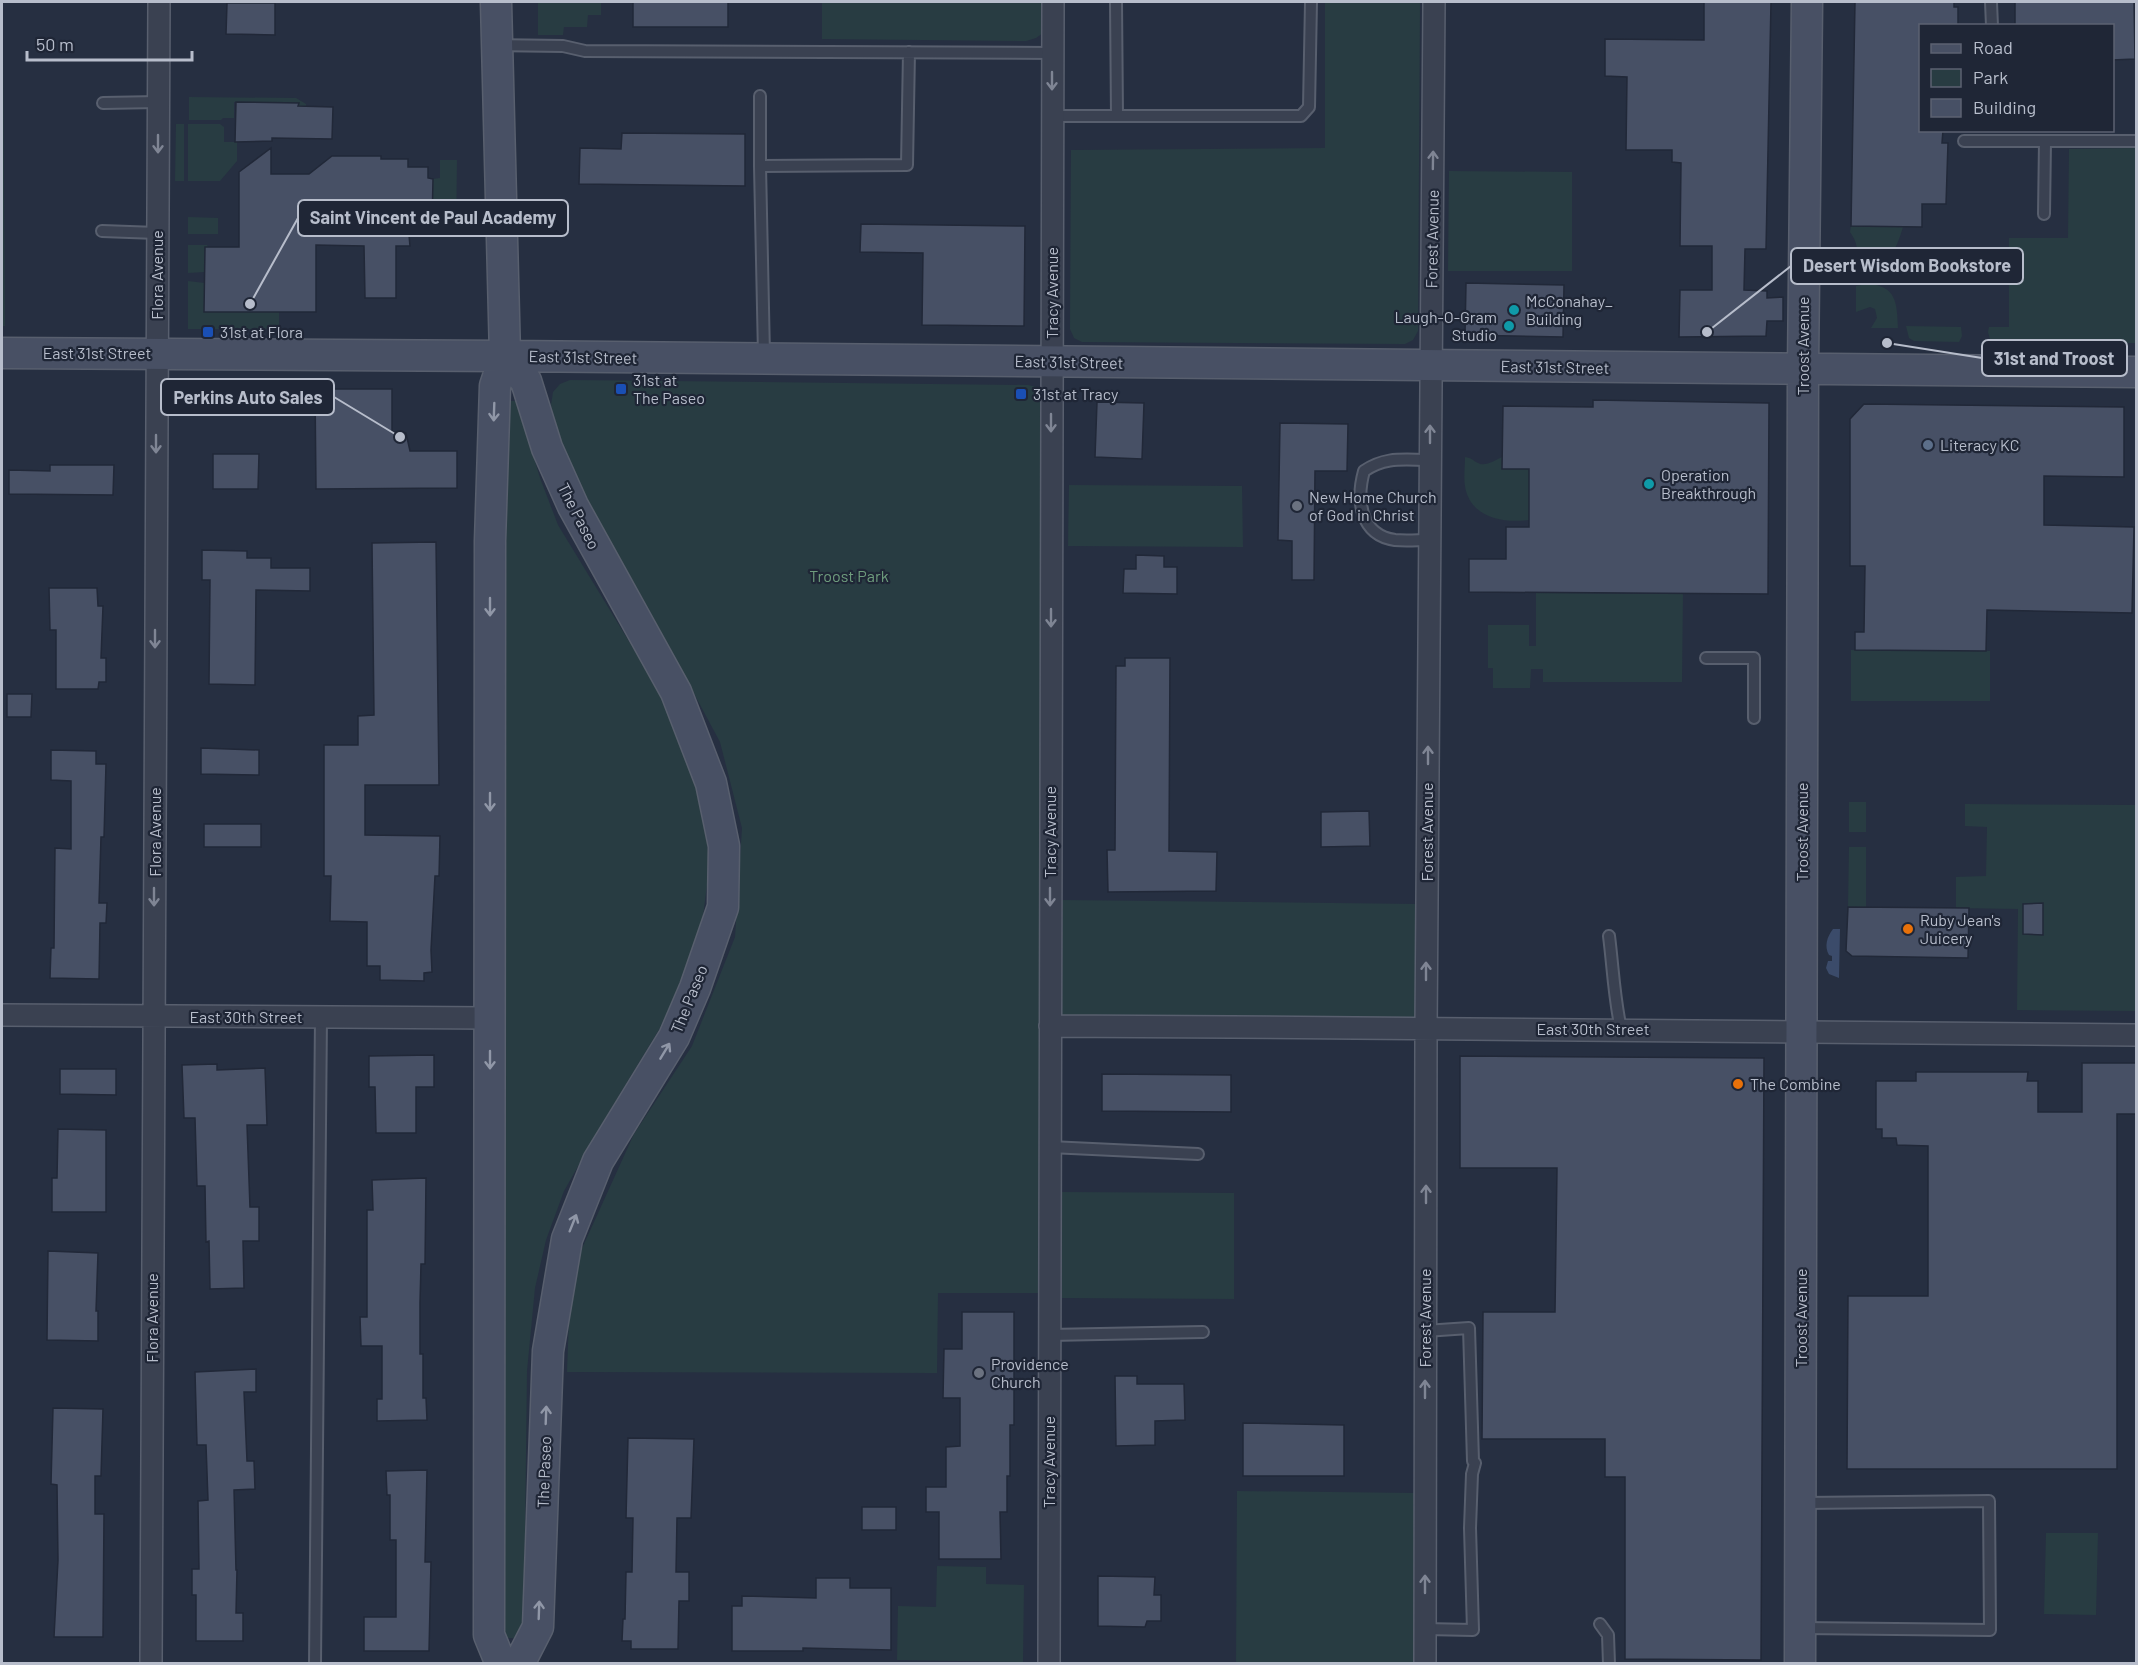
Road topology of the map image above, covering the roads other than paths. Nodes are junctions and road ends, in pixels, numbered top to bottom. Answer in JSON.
{"nodes":[{"id":1,"x":159,"y":2,"type":"edge"},
{"id":2,"x":496,"y":2,"type":"edge"},
{"id":3,"x":1053,"y":2,"type":"edge"},
{"id":4,"x":1116,"y":2,"type":"edge"},
{"id":5,"x":1311,"y":2,"type":"edge"},
{"id":6,"x":1434,"y":2,"type":"edge"},
{"id":7,"x":1807,"y":2,"type":"edge"},
{"id":8,"x":1991,"y":2,"type":"edge"},
{"id":9,"x":1992,"y":24,"type":"edge"},
{"id":10,"x":496,"y":45,"type":"junction"},
{"id":11,"x":909,"y":52,"type":"junction"},
{"id":12,"x":1053,"y":52,"type":"junction"},
{"id":13,"x":760,"y":96,"type":"dead end"},
{"id":14,"x":158,"y":102,"type":"junction"},
{"id":15,"x":104,"y":103,"type":"dead end"},
{"id":16,"x":1052,"y":116,"type":"junction"},
{"id":17,"x":1117,"y":116,"type":"junction"},
{"id":18,"x":1997,"y":136,"type":"edge"},
{"id":19,"x":1964,"y":141,"type":"dead end"},
{"id":20,"x":2046,"y":141,"type":"junction"},
{"id":21,"x":2136,"y":141,"type":"edge"},
{"id":22,"x":760,"y":166,"type":"junction"},
{"id":23,"x":2044,"y":214,"type":"dead end"},
{"id":24,"x":102,"y":231,"type":"dead end"},
{"id":25,"x":157,"y":232,"type":"junction"},
{"id":26,"x":2,"y":353,"type":"edge"},
{"id":27,"x":157,"y":354,"type":"junction"},
{"id":28,"x":505,"y":356,"type":"junction"},
{"id":29,"x":764,"y":359,"type":"junction"},
{"id":30,"x":1051,"y":362,"type":"junction"},
{"id":31,"x":1430,"y":365,"type":"junction"},
{"id":32,"x":1803,"y":369,"type":"junction"},
{"id":33,"x":2136,"y":372,"type":"edge"},
{"id":34,"x":1430,"y":460,"type":"junction"},
{"id":35,"x":1429,"y":540,"type":"junction"},
{"id":36,"x":1706,"y":658,"type":"dead end"},
{"id":37,"x":1754,"y":718,"type":"dead end"},
{"id":38,"x":1609,"y":936,"type":"dead end"},
{"id":39,"x":2,"y":1015,"type":"edge"},
{"id":40,"x":154,"y":1016,"type":"junction"},
{"id":41,"x":321,"y":1017,"type":"junction"},
{"id":42,"x":490,"y":1018,"type":"junction"},
{"id":43,"x":1050,"y":1026,"type":"junction"},
{"id":44,"x":1426,"y":1029,"type":"junction"},
{"id":45,"x":1621,"y":1029,"type":"junction"},
{"id":46,"x":1801,"y":1029,"type":"junction"},
{"id":47,"x":2136,"y":1035,"type":"edge"},
{"id":48,"x":1050,"y":1147,"type":"junction"},
{"id":49,"x":1198,"y":1155,"type":"dead end"},
{"id":50,"x":1425,"y":1331,"type":"junction"},
{"id":51,"x":1203,"y":1332,"type":"dead end"},
{"id":52,"x":1049,"y":1335,"type":"junction"},
{"id":53,"x":1801,"y":1503,"type":"junction"},
{"id":54,"x":1600,"y":1624,"type":"dead end"},
{"id":55,"x":1800,"y":1628,"type":"junction"},
{"id":56,"x":1425,"y":1629,"type":"junction"},
{"id":57,"x":151,"y":1664,"type":"edge"},
{"id":58,"x":315,"y":1664,"type":"edge"},
{"id":59,"x":501,"y":1664,"type":"edge"},
{"id":60,"x":519,"y":1664,"type":"edge"},
{"id":61,"x":1049,"y":1664,"type":"edge"},
{"id":62,"x":1425,"y":1664,"type":"edge"},
{"id":63,"x":1609,"y":1664,"type":"edge"},
{"id":64,"x":1800,"y":1664,"type":"edge"}],
"edges":[{"from":1,"to":14,"type":"street","name":"Flora Avenue"},
{"from":2,"to":10,"type":"main road"},
{"from":3,"to":12,"type":"street","name":"Tracy Avenue"},
{"from":4,"to":17,"type":"lane"},
{"from":5,"to":17,"type":"lane"},
{"from":31,"to":6,"type":"street","name":"Forest Avenue","one_way":true},
{"from":7,"to":32,"type":"main road","name":"Troost Avenue"},
{"from":8,"to":9,"type":"lane"},
{"from":10,"to":11,"type":"lane"},
{"from":10,"to":28,"type":"main road"},
{"from":11,"to":12,"type":"lane"},
{"from":11,"to":22,"type":"lane"},
{"from":12,"to":16,"type":"street","name":"Tracy Avenue","one_way":true},
{"from":13,"to":22,"type":"lane"},
{"from":14,"to":15,"type":"lane"},
{"from":14,"to":25,"type":"street","name":"Flora Avenue","one_way":true},
{"from":16,"to":17,"type":"lane"},
{"from":16,"to":30,"type":"street","name":"Tracy Avenue"},
{"from":18,"to":19,"type":"lane"},
{"from":18,"to":20,"type":"lane"},
{"from":20,"to":21,"type":"lane"},
{"from":20,"to":23,"type":"lane"},
{"from":22,"to":29,"type":"lane"},
{"from":24,"to":25,"type":"lane"},
{"from":25,"to":27,"type":"street","name":"Flora Avenue"},
{"from":26,"to":27,"type":"main road","name":"East 31st Street"},
{"from":27,"to":28,"type":"main road","name":"East 31st Street"},
{"from":27,"to":40,"type":"street","name":"Flora Avenue","one_way":true},
{"from":28,"to":29,"type":"main road","name":"East 31st Street"},
{"from":28,"to":42,"type":"main road","one_way":true},
{"from":60,"to":28,"type":"main road","name":"The Paseo","one_way":true},
{"from":29,"to":30,"type":"main road","name":"East 31st Street"},
{"from":30,"to":31,"type":"main road","name":"East 31st Street"},
{"from":30,"to":43,"type":"street","name":"Tracy Avenue","one_way":true},
{"from":31,"to":32,"type":"main road","name":"East 31st Street"},
{"from":34,"to":31,"type":"street","name":"Forest Avenue","one_way":true},
{"from":32,"to":33,"type":"main road","name":"East 31st Street"},
{"from":32,"to":46,"type":"main road","name":"Troost Avenue"},
{"from":34,"to":35,"type":"street","name":"Forest Avenue"},
{"from":34,"to":35,"type":"lane"},
{"from":44,"to":35,"type":"street","name":"Forest Avenue","one_way":true},
{"from":36,"to":37,"type":"lane"},
{"from":38,"to":45,"type":"lane"},
{"from":39,"to":40,"type":"street","name":"East 30th Street"},
{"from":40,"to":41,"type":"street","name":"East 30th Street"},
{"from":40,"to":57,"type":"street","name":"Flora Avenue"},
{"from":41,"to":42,"type":"street","name":"East 30th Street"},
{"from":41,"to":58,"type":"lane"},
{"from":42,"to":59,"type":"main road","one_way":true},
{"from":43,"to":44,"type":"street","name":"East 30th Street"},
{"from":43,"to":48,"type":"street","name":"Tracy Avenue"},
{"from":44,"to":45,"type":"street","name":"East 30th Street"},
{"from":50,"to":44,"type":"street","name":"Forest Avenue","one_way":true},
{"from":45,"to":46,"type":"street","name":"East 30th Street"},
{"from":46,"to":47,"type":"street","name":"East 30th Street"},
{"from":46,"to":53,"type":"main road","name":"Troost Avenue"},
{"from":48,"to":49,"type":"lane"},
{"from":48,"to":52,"type":"street","name":"Tracy Avenue"},
{"from":56,"to":50,"type":"street","name":"Forest Avenue","one_way":true},
{"from":50,"to":56,"type":"lane"},
{"from":51,"to":52,"type":"lane"},
{"from":52,"to":61,"type":"street","name":"Tracy Avenue"},
{"from":53,"to":55,"type":"main road","name":"Troost Avenue"},
{"from":53,"to":55,"type":"lane"},
{"from":54,"to":63,"type":"lane"},
{"from":55,"to":64,"type":"main road","name":"Troost Avenue"},
{"from":56,"to":62,"type":"street","name":"Forest Avenue"}]}
